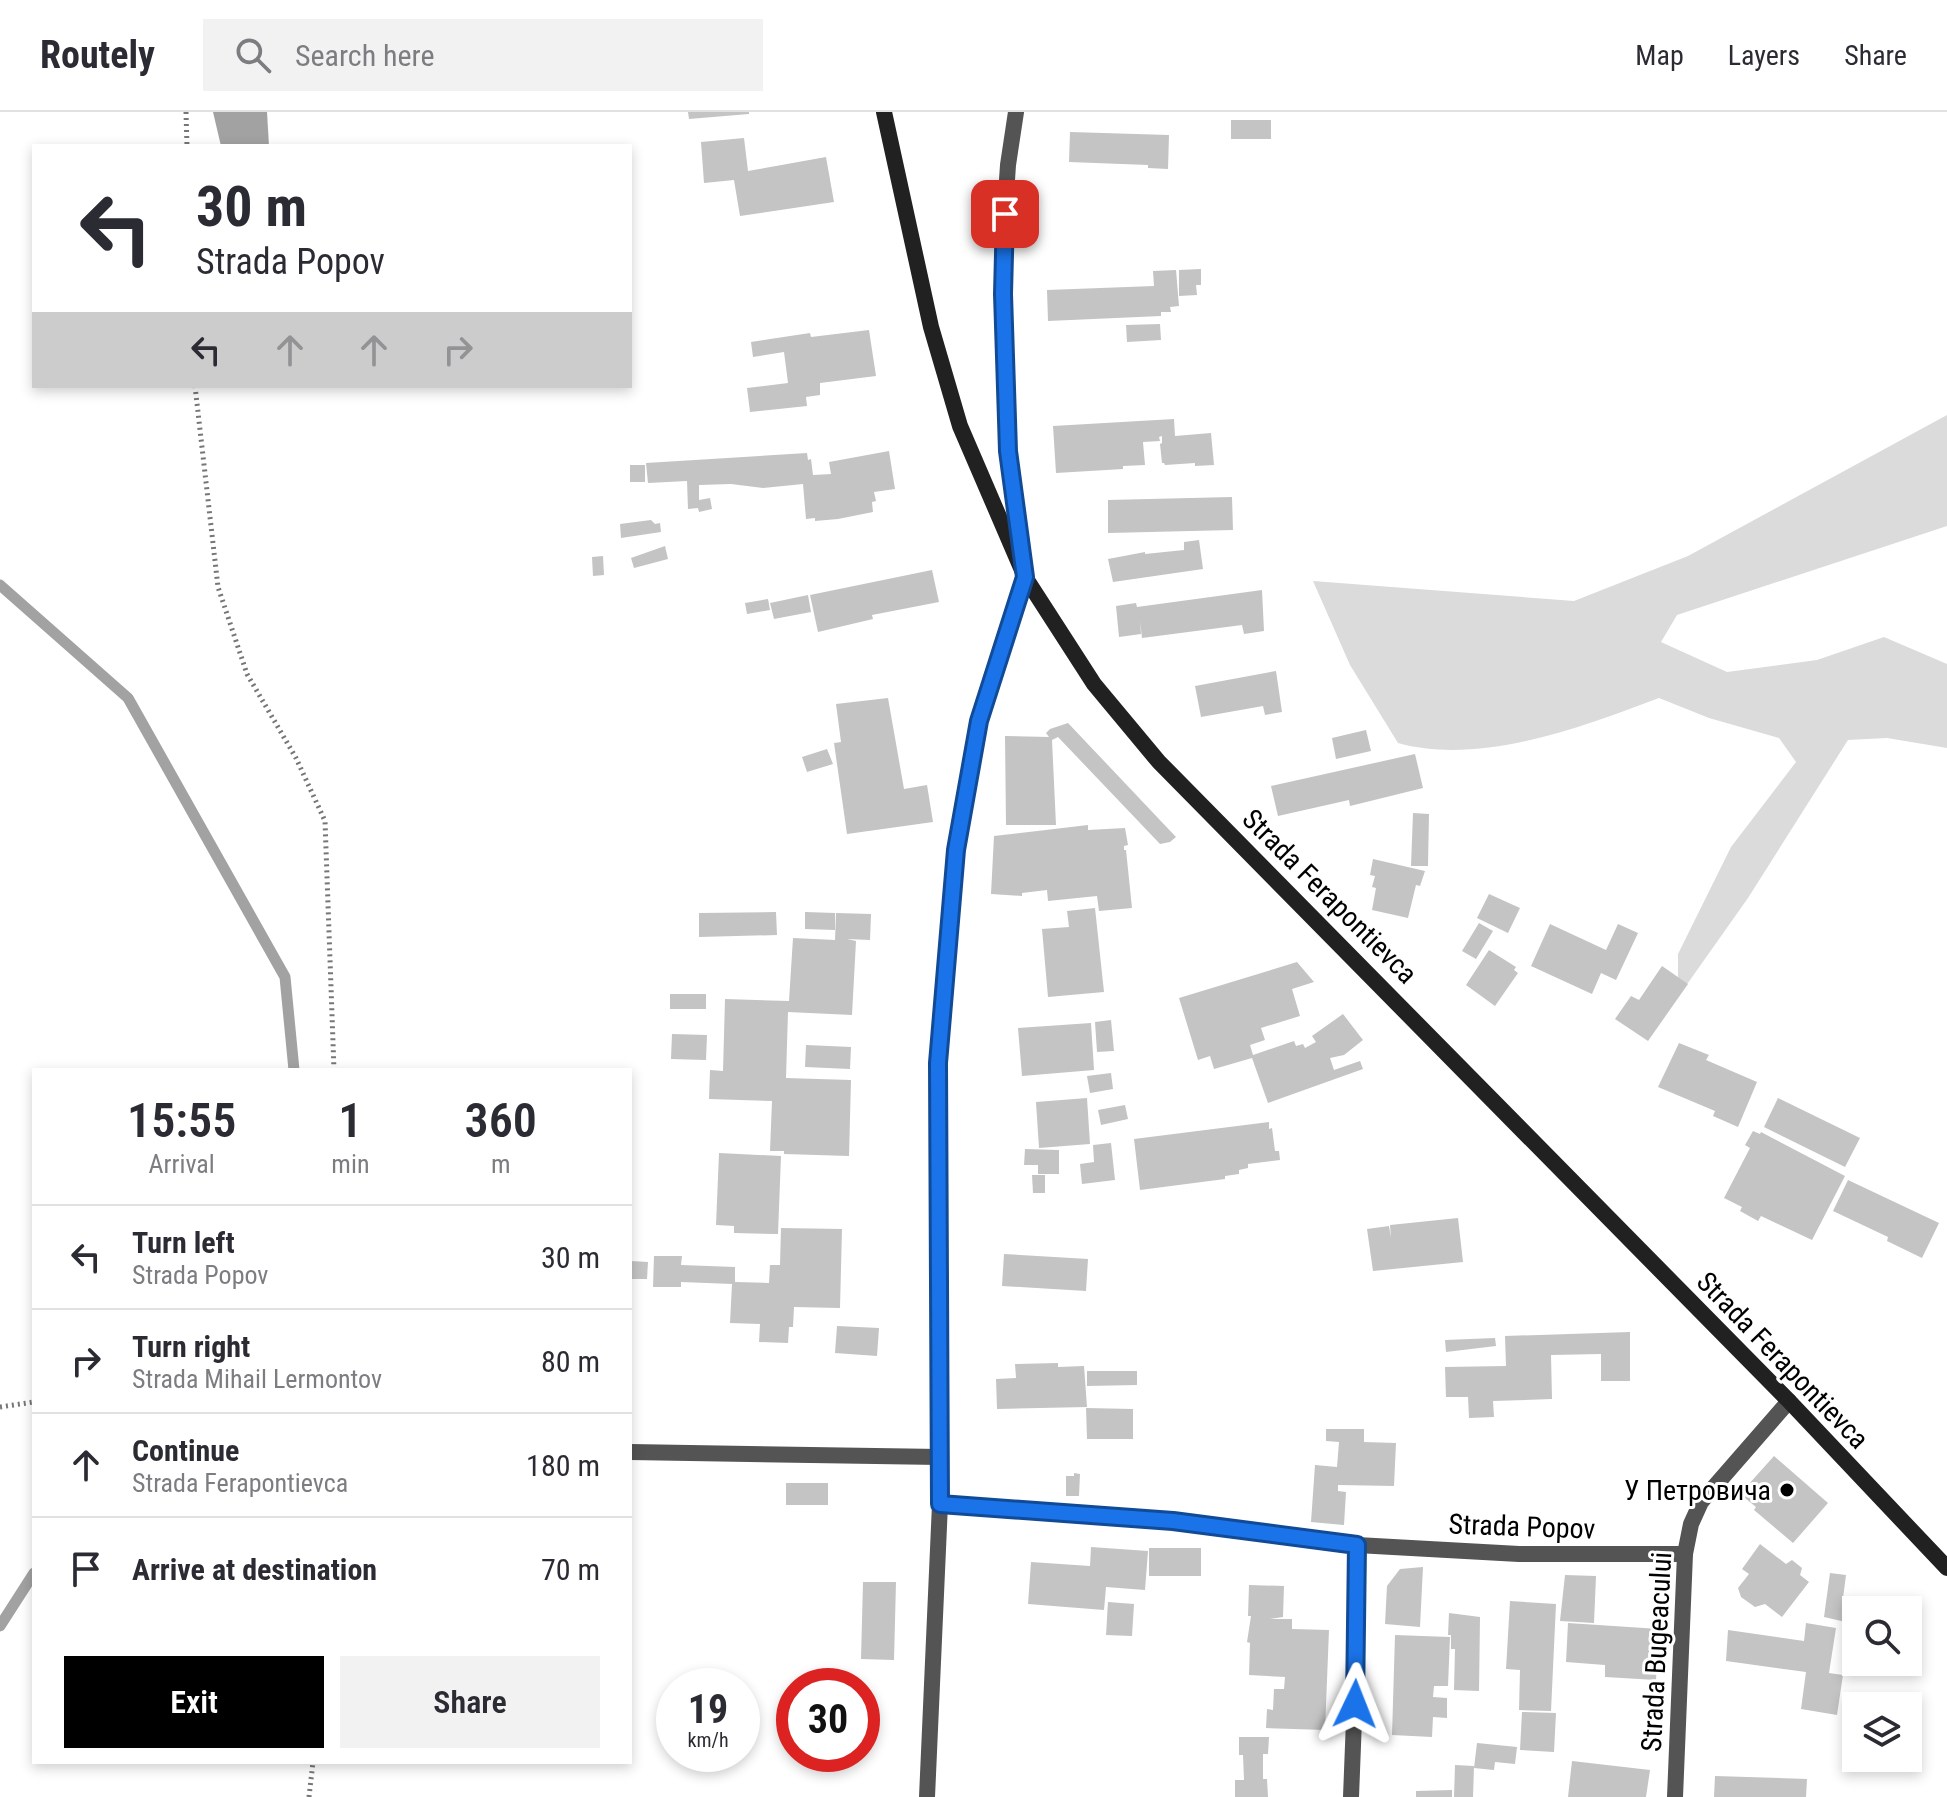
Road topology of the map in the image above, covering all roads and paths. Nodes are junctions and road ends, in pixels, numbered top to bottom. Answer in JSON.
{"nodes":[{"id":1,"x":186,"y":112,"type":"edge"},
{"id":2,"x":884,"y":112,"type":"edge"},
{"id":3,"x":1016,"y":112,"type":"edge"},
{"id":4,"x":187,"y":144,"type":"edge"},
{"id":5,"x":195,"y":388,"type":"edge"},
{"id":6,"x":1025,"y":577,"type":"junction"},
{"id":7,"x":334,"y":1068,"type":"edge"},
{"id":8,"x":1789,"y":1401,"type":"junction"},
{"id":9,"x":32,"y":1402,"type":"edge"},
{"id":10,"x":0,"y":1407,"type":"edge"},
{"id":11,"x":632,"y":1452,"type":"edge"},
{"id":12,"x":940,"y":1457,"type":"junction"},
{"id":13,"x":940,"y":1504,"type":"junction"},
{"id":14,"x":1357,"y":1545,"type":"junction"},
{"id":15,"x":1685,"y":1554,"type":"junction"},
{"id":16,"x":1947,"y":1568,"type":"edge"},
{"id":17,"x":313,"y":1764,"type":"edge"},
{"id":18,"x":309,"y":1797,"type":"edge"},
{"id":19,"x":927,"y":1797,"type":"edge"},
{"id":20,"x":1351,"y":1797,"type":"edge"},
{"id":21,"x":1675,"y":1797,"type":"edge"}],
"edges":[{"from":1,"to":4,"type":"path"},
{"from":2,"to":6,"type":"main road"},
{"from":3,"to":6,"type":"street","name":"Strada Ferapontievca"},
{"from":5,"to":7,"type":"path"},
{"from":6,"to":8,"type":"main road","name":"Strada Ferapontievca"},
{"from":6,"to":12,"type":"street"},
{"from":8,"to":15,"type":"street","name":"Strada Bugeacului"},
{"from":8,"to":16,"type":"main road","name":"Strada Ferapontievca"},
{"from":9,"to":10,"type":"path"},
{"from":11,"to":12,"type":"street"},
{"from":12,"to":13,"type":"street"},
{"from":13,"to":14,"type":"street","name":"Strada Popov"},
{"from":13,"to":19,"type":"street"},
{"from":14,"to":15,"type":"street","name":"Strada Popov"},
{"from":14,"to":20,"type":"street"},
{"from":15,"to":21,"type":"street","name":"Strada Bugeacului"},
{"from":17,"to":18,"type":"path"}]}
